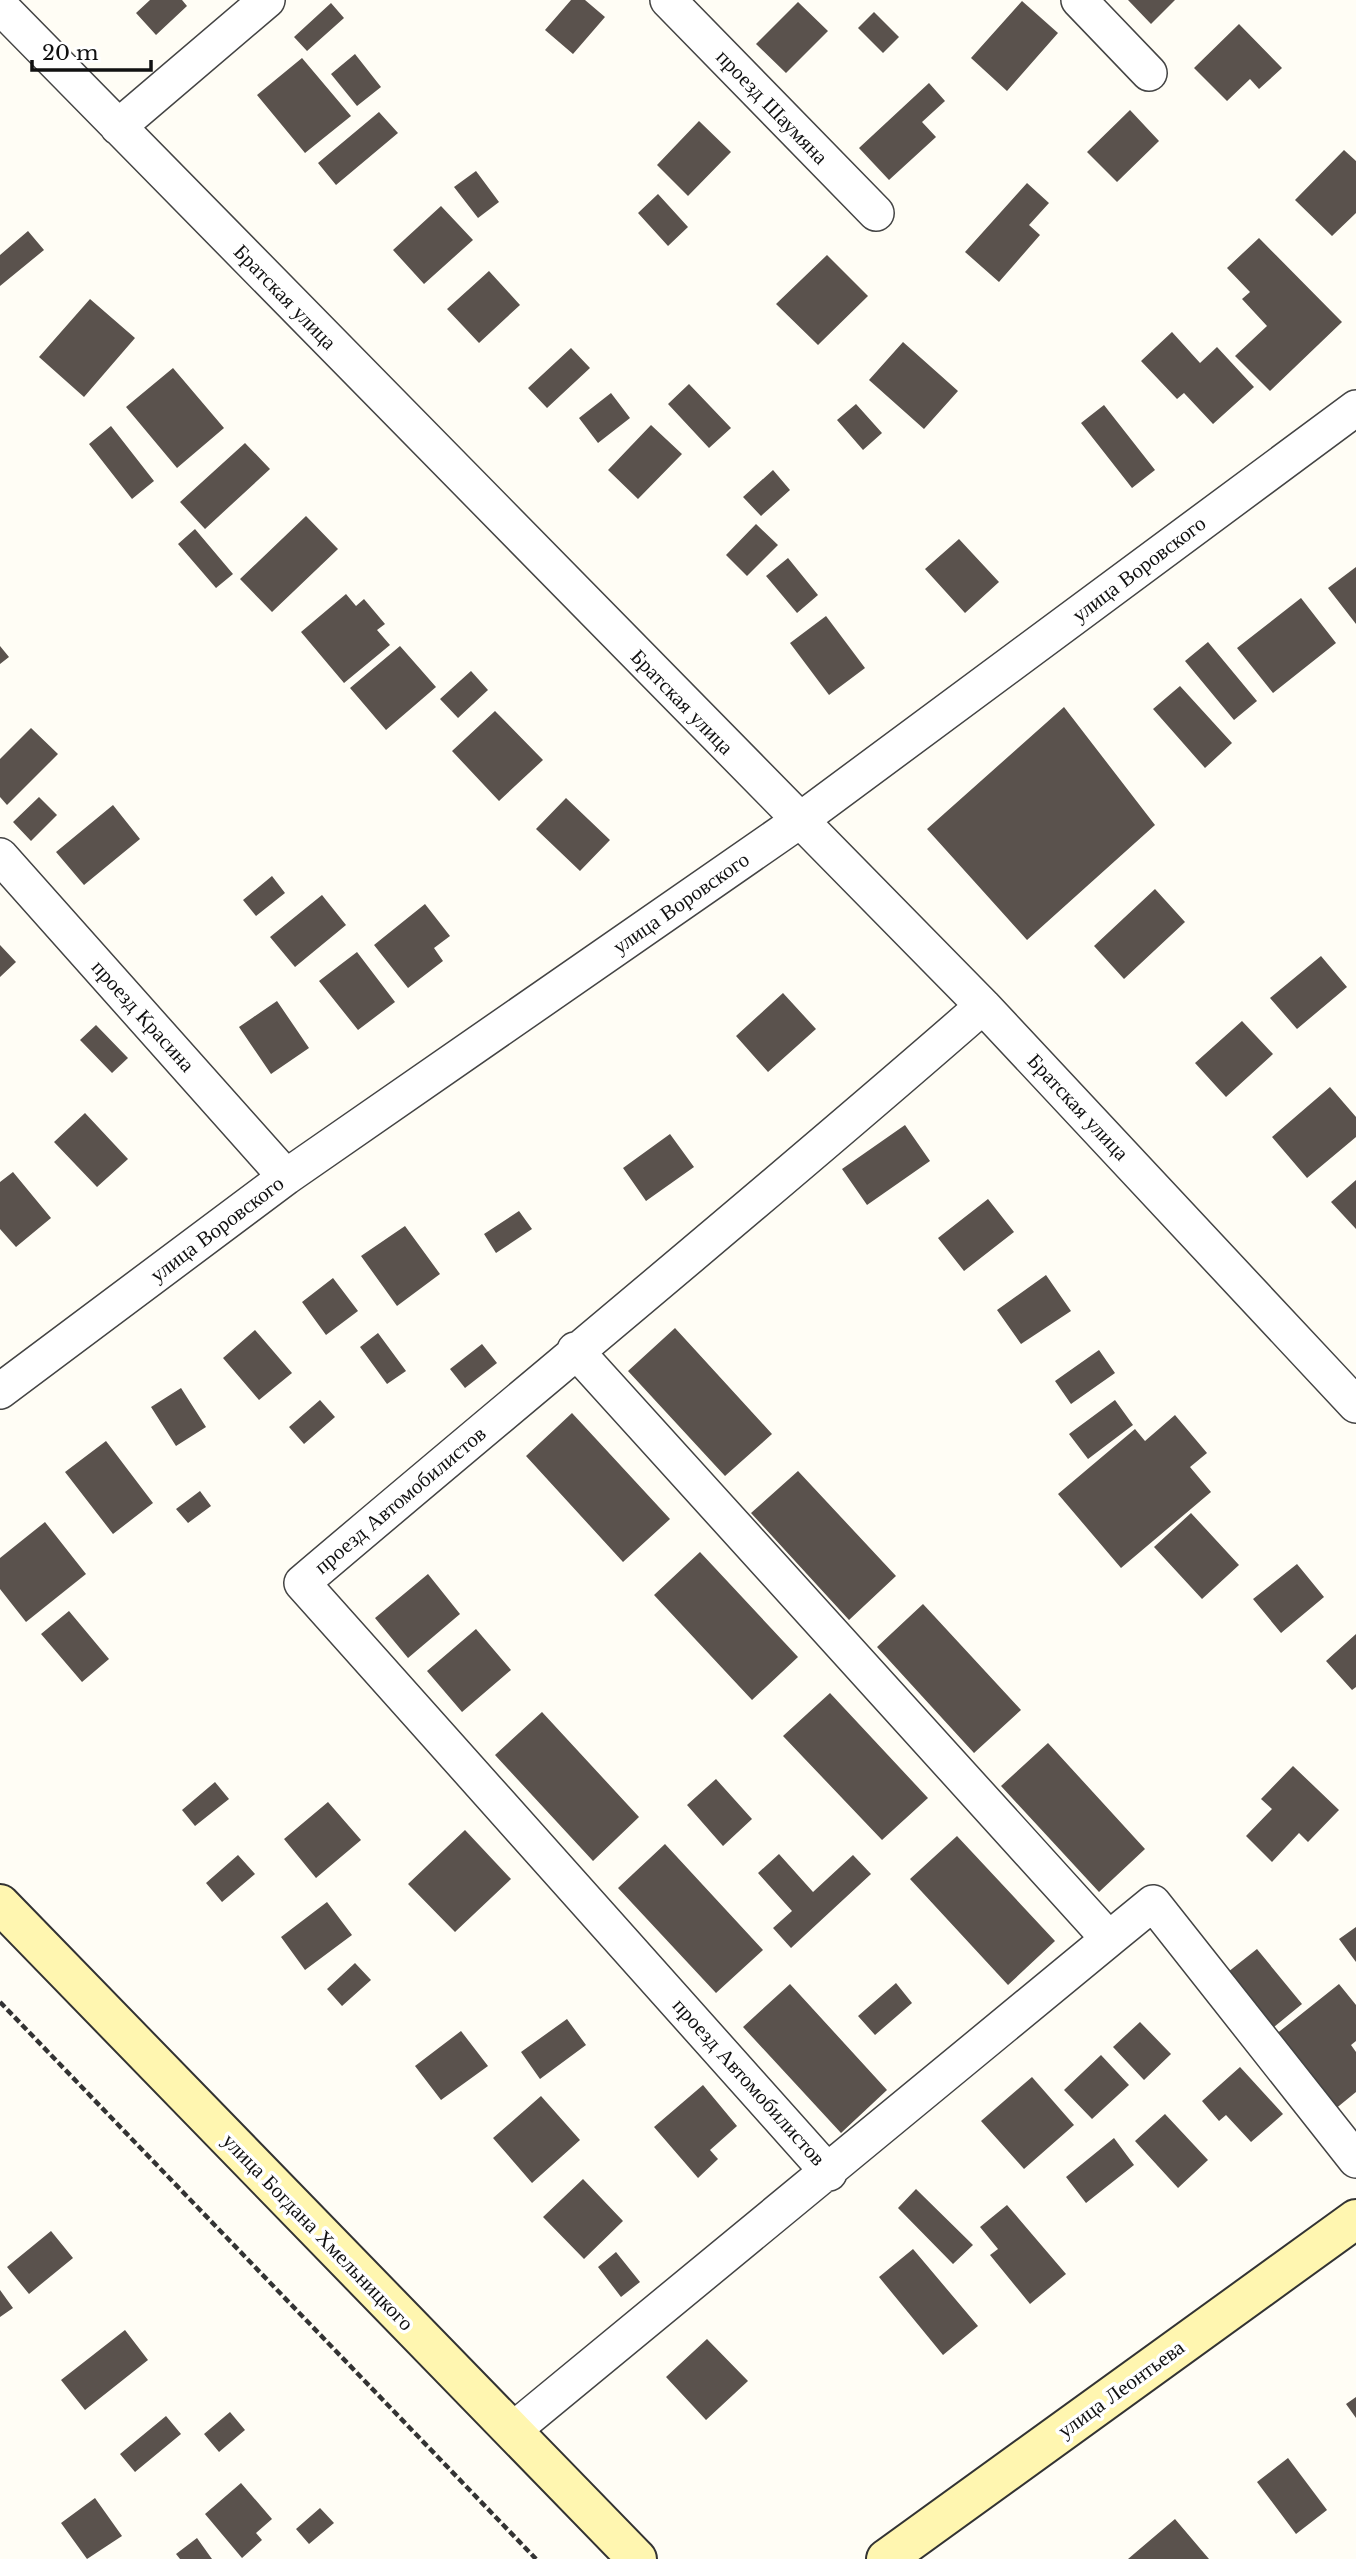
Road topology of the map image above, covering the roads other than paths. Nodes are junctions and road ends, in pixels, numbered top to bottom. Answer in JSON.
{"nodes":[{"id":1,"x":267,"y":0,"type":"edge"},
{"id":2,"x":668,"y":0,"type":"edge"},
{"id":3,"x":1079,"y":0,"type":"edge"},
{"id":4,"x":0,"y":6,"type":"edge"},
{"id":5,"x":1149,"y":73,"type":"dead end"},
{"id":6,"x":118,"y":127,"type":"junction"},
{"id":7,"x":876,"y":214,"type":"dead end"},
{"id":8,"x":1356,"y":408,"type":"edge"},
{"id":9,"x":799,"y":821,"type":"junction"},
{"id":10,"x":0,"y":856,"type":"edge"},
{"id":11,"x":983,"y":1006,"type":"junction"},
{"id":12,"x":286,"y":1177,"type":"junction"},
{"id":13,"x":575,"y":1350,"type":"junction"},
{"id":14,"x":0,"y":1391,"type":"edge"},
{"id":15,"x":1356,"y":1405,"type":"edge"},
{"id":16,"x":0,"y":1904,"type":"edge"},
{"id":17,"x":1109,"y":1940,"type":"junction"},
{"id":18,"x":1356,"y":2160,"type":"edge"},
{"id":19,"x":829,"y":2173,"type":"junction"},
{"id":20,"x":1356,"y":2219,"type":"edge"},
{"id":21,"x":512,"y":2431,"type":"junction"},
{"id":22,"x":637,"y":2559,"type":"edge"},
{"id":23,"x":886,"y":2559,"type":"edge"}],
"edges":[{"from":1,"to":6,"type":"street"},
{"from":2,"to":7,"type":"street","name":"проезд Шаумяна"},
{"from":3,"to":5,"type":"street"},
{"from":4,"to":6,"type":"street","name":"Братская улица"},
{"from":6,"to":9,"type":"street","name":"Братская улица"},
{"from":8,"to":9,"type":"street","name":"улица Воровского"},
{"from":9,"to":11,"type":"street","name":"Братская улица"},
{"from":9,"to":12,"type":"street","name":"улица Воровского"},
{"from":10,"to":12,"type":"street","name":"проезд Красина"},
{"from":11,"to":13,"type":"street"},
{"from":11,"to":15,"type":"street","name":"Братская улица"},
{"from":12,"to":14,"type":"street","name":"улица Воровского"},
{"from":13,"to":17,"type":"street"},
{"from":13,"to":19,"type":"street","name":"проезд Автомобилистов"},
{"from":16,"to":21,"type":"street","name":"улица Богдана Хмельницкого"},
{"from":17,"to":18,"type":"street","name":"проезд Автомобилистов"},
{"from":17,"to":19,"type":"street","name":"проезд Автомобилистов"},
{"from":19,"to":21,"type":"street"},
{"from":20,"to":23,"type":"street","name":"улица Леонтьева"},
{"from":21,"to":22,"type":"street","name":"улица Богдана Хмельницкого"}]}
